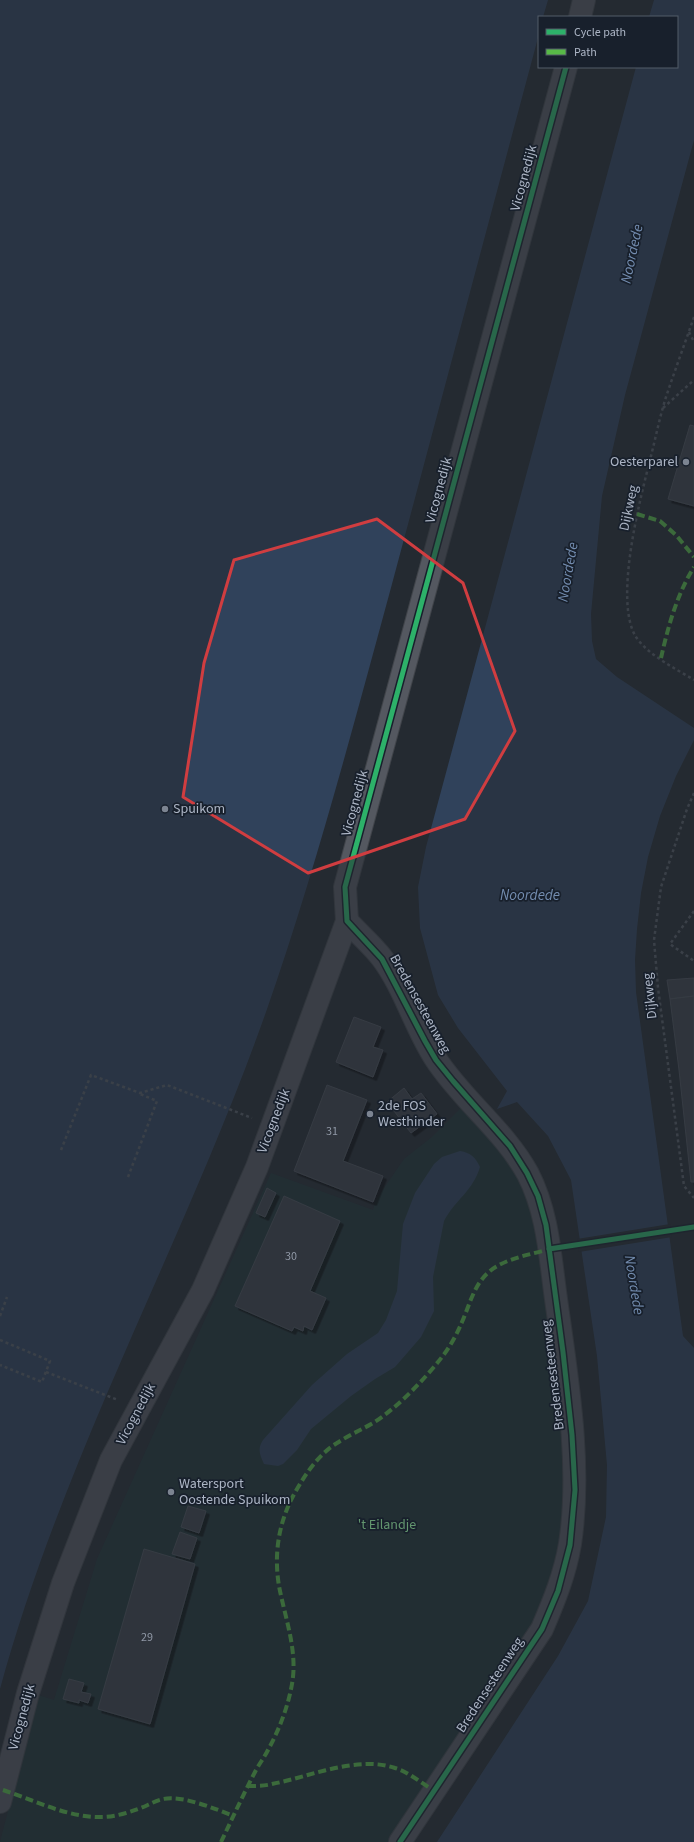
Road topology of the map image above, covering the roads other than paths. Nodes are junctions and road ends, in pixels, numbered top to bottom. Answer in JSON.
{"nodes":[{"id":1,"x":584,"y":0,"type":"edge"},
{"id":2,"x":580,"y":16,"type":"edge"},
{"id":3,"x":566,"y":68,"type":"edge"},
{"id":4,"x":347,"y":921,"type":"junction"},
{"id":5,"x":0,"y":1802,"type":"edge"},
{"id":6,"x":400,"y":1842,"type":"edge"}],
"edges":[{"from":1,"to":2,"type":"street"},
{"from":3,"to":4,"type":"street","name":"Vicognedijk"},
{"from":4,"to":5,"type":"street","name":"Vicognedijk"},
{"from":4,"to":6,"type":"street","name":"Bredensesteenweg"}]}
